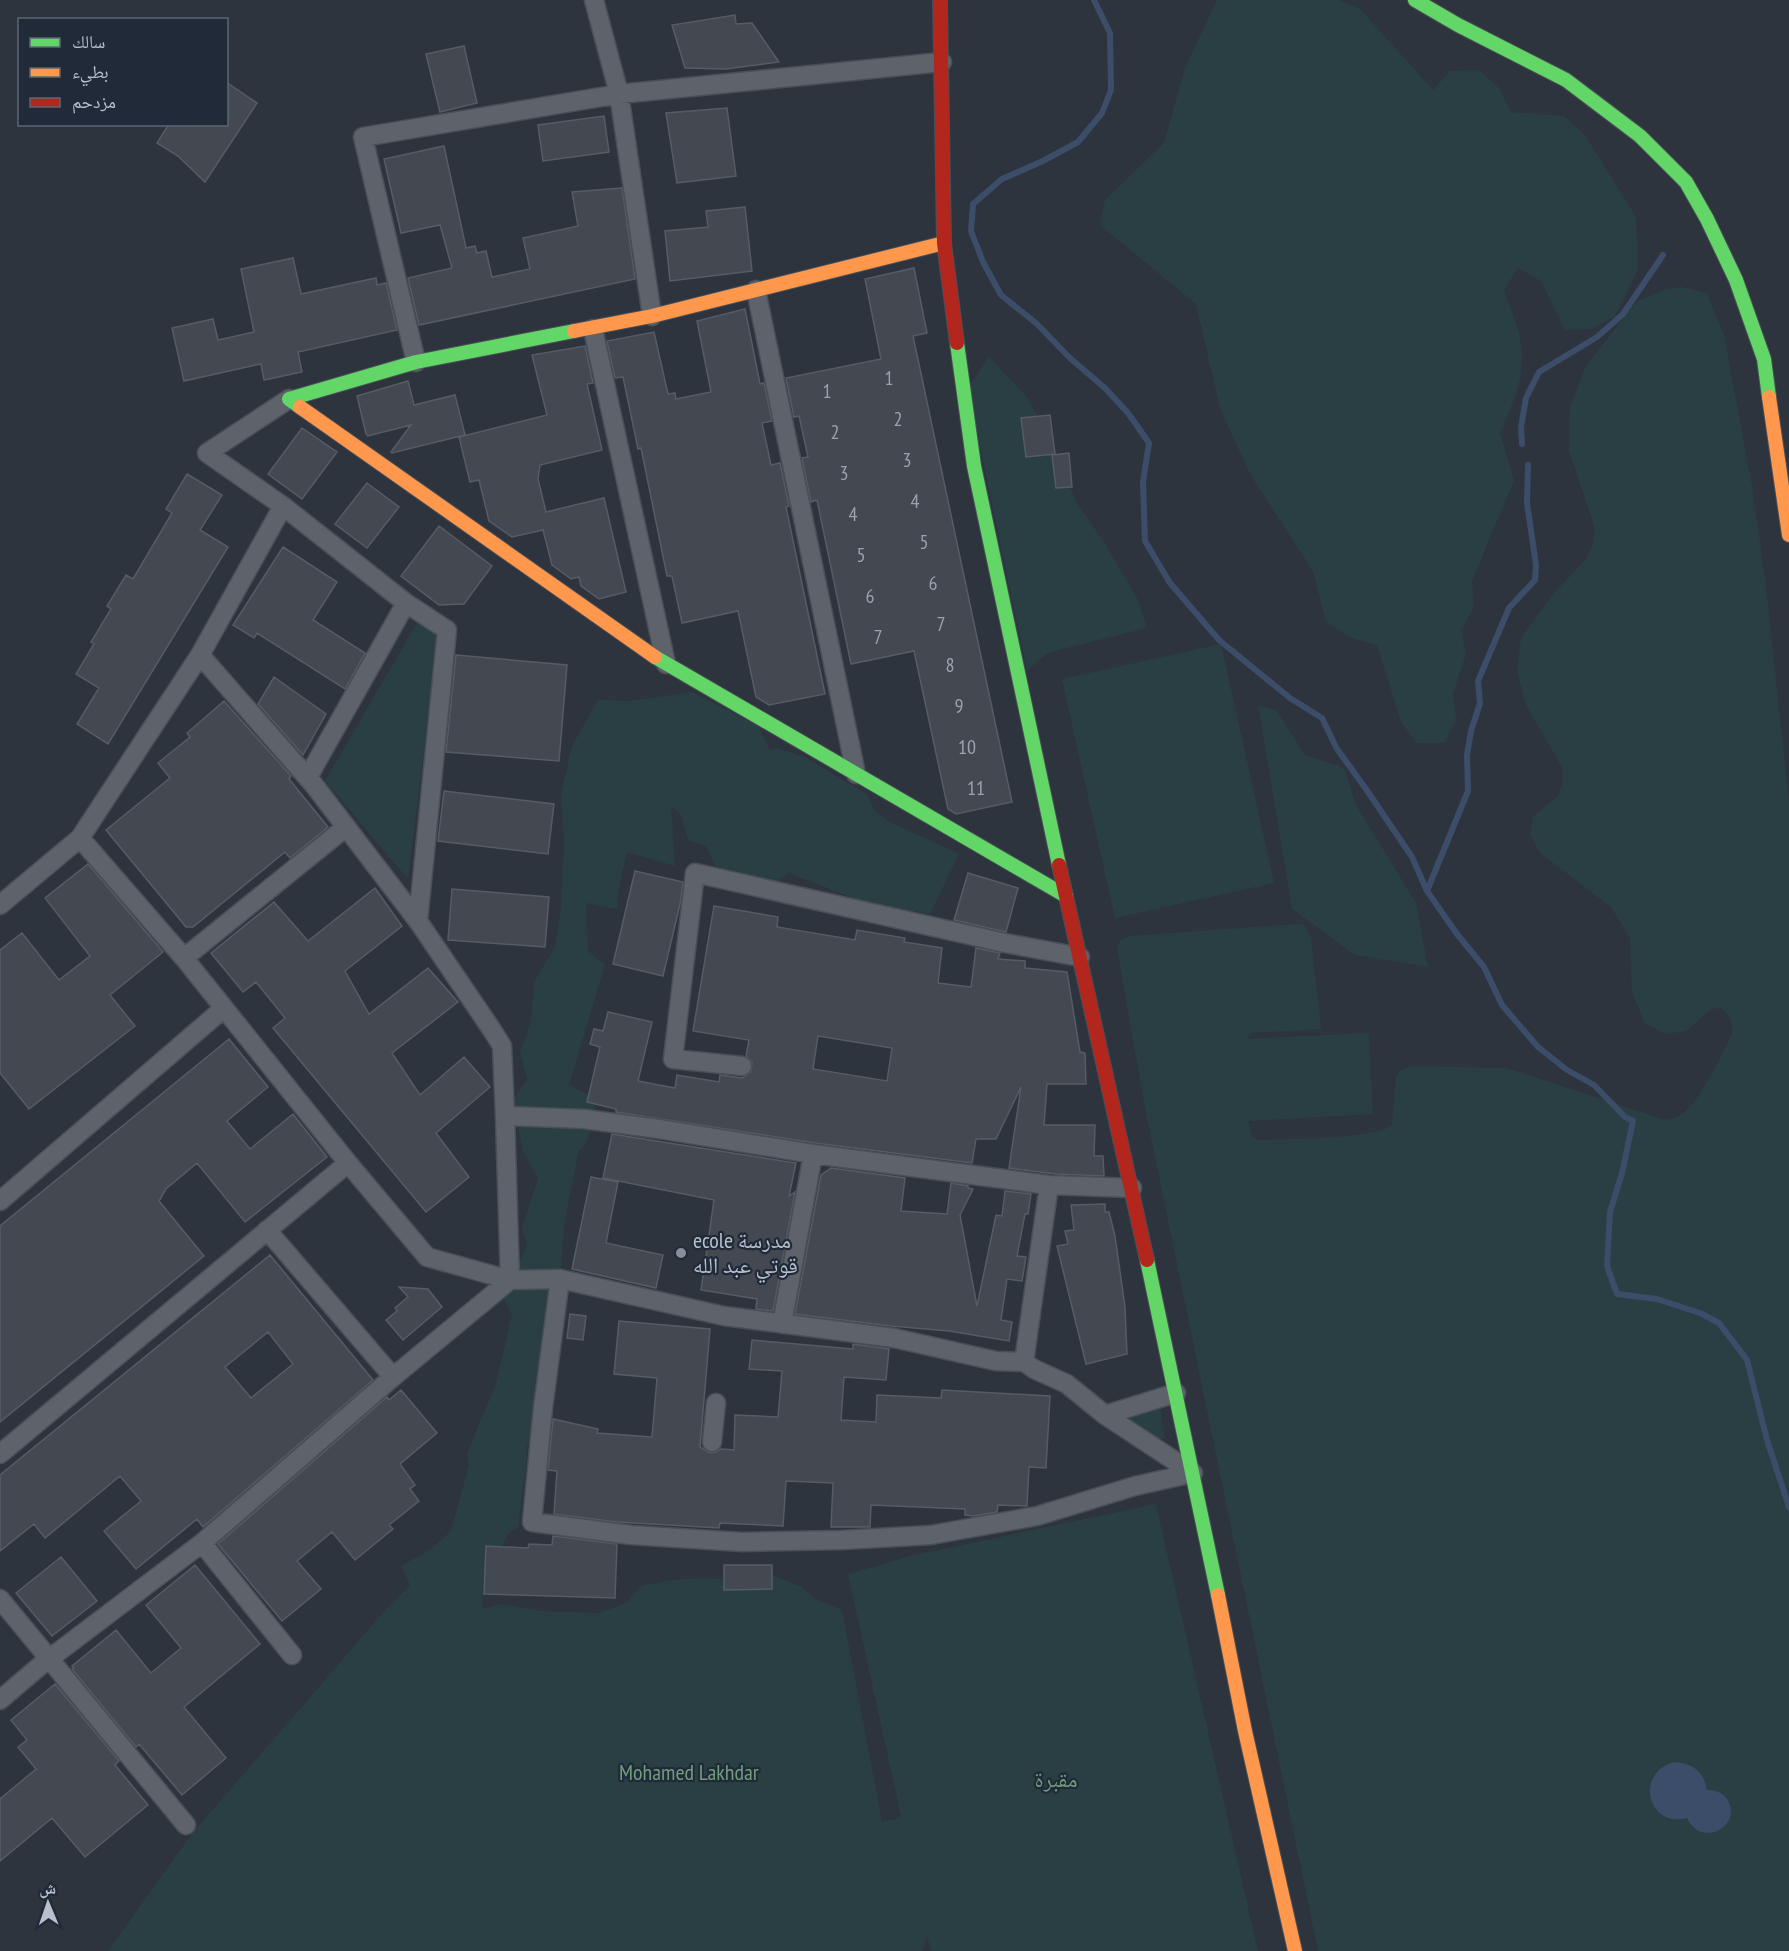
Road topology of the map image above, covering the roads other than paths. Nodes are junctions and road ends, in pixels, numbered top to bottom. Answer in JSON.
{"nodes":[{"id":1,"x":594,"y":0,"type":"edge"},
{"id":2,"x":940,"y":0,"type":"edge"},
{"id":3,"x":1415,"y":0,"type":"edge"},
{"id":4,"x":942,"y":62,"type":"junction"},
{"id":5,"x":619,"y":94,"type":"junction"},
{"id":6,"x":944,"y":243,"type":"junction"},
{"id":7,"x":756,"y":290,"type":"junction"},
{"id":8,"x":652,"y":316,"type":"junction"},
{"id":9,"x":593,"y":329,"type":"junction"},
{"id":10,"x":416,"y":362,"type":"junction"},
{"id":11,"x":289,"y":399,"type":"junction"},
{"id":12,"x":283,"y":506,"type":"junction"},
{"id":13,"x":1789,"y":535,"type":"edge"},
{"id":14,"x":406,"y":603,"type":"junction"},
{"id":15,"x":200,"y":655,"type":"junction"},
{"id":16,"x":666,"y":664,"type":"junction"},
{"id":17,"x":856,"y":774,"type":"junction"},
{"id":18,"x":314,"y":785,"type":"junction"},
{"id":19,"x":346,"y":827,"type":"junction"},
{"id":20,"x":80,"y":838,"type":"junction"},
{"id":21,"x":1066,"y":896,"type":"junction"},
{"id":22,"x":0,"y":905,"type":"edge"},
{"id":23,"x":418,"y":921,"type":"junction"},
{"id":24,"x":1080,"y":957,"type":"junction"},
{"id":25,"x":184,"y":958,"type":"junction"},
{"id":26,"x":223,"y":1009,"type":"junction"},
{"id":27,"x":742,"y":1066,"type":"dead end"},
{"id":28,"x":505,"y":1116,"type":"junction"},
{"id":29,"x":813,"y":1154,"type":"junction"},
{"id":30,"x":348,"y":1163,"type":"junction"},
{"id":31,"x":1049,"y":1185,"type":"junction"},
{"id":32,"x":1132,"y":1188,"type":"junction"},
{"id":33,"x":0,"y":1201,"type":"edge"},
{"id":34,"x":267,"y":1230,"type":"junction"},
{"id":35,"x":560,"y":1279,"type":"junction"},
{"id":36,"x":510,"y":1280,"type":"junction"},
{"id":37,"x":782,"y":1324,"type":"junction"},
{"id":38,"x":1024,"y":1362,"type":"junction"},
{"id":39,"x":393,"y":1377,"type":"junction"},
{"id":40,"x":1176,"y":1393,"type":"junction"},
{"id":41,"x":716,"y":1403,"type":"dead end"},
{"id":42,"x":1105,"y":1415,"type":"junction"},
{"id":43,"x":712,"y":1442,"type":"dead end"},
{"id":44,"x":0,"y":1454,"type":"edge"},
{"id":45,"x":1193,"y":1473,"type":"junction"},
{"id":46,"x":202,"y":1543,"type":"junction"},
{"id":47,"x":0,"y":1599,"type":"edge"},
{"id":48,"x":292,"y":1655,"type":"dead end"},
{"id":49,"x":50,"y":1659,"type":"junction"},
{"id":50,"x":0,"y":1700,"type":"edge"},
{"id":51,"x":186,"y":1825,"type":"dead end"},
{"id":52,"x":1295,"y":1951,"type":"edge"}],
"edges":[{"from":1,"to":5,"type":"street"},
{"from":2,"to":4,"type":"main road"},
{"from":3,"to":13,"type":"main road"},
{"from":4,"to":5,"type":"street"},
{"from":4,"to":6,"type":"main road"},
{"from":5,"to":8,"type":"street"},
{"from":5,"to":10,"type":"street"},
{"from":6,"to":7,"type":"main road"},
{"from":6,"to":21,"type":"main road"},
{"from":7,"to":8,"type":"main road"},
{"from":7,"to":17,"type":"street"},
{"from":8,"to":9,"type":"main road"},
{"from":9,"to":10,"type":"main road"},
{"from":9,"to":16,"type":"street"},
{"from":10,"to":11,"type":"main road"},
{"from":11,"to":12,"type":"street"},
{"from":11,"to":16,"type":"main road"},
{"from":12,"to":14,"type":"street"},
{"from":12,"to":15,"type":"street"},
{"from":14,"to":18,"type":"street"},
{"from":14,"to":23,"type":"street"},
{"from":15,"to":18,"type":"street"},
{"from":15,"to":20,"type":"street"},
{"from":16,"to":17,"type":"main road"},
{"from":17,"to":21,"type":"main road"},
{"from":18,"to":19,"type":"street"},
{"from":19,"to":23,"type":"street"},
{"from":19,"to":25,"type":"street"},
{"from":20,"to":22,"type":"street"},
{"from":20,"to":25,"type":"street"},
{"from":21,"to":24,"type":"main road"},
{"from":23,"to":28,"type":"street"},
{"from":24,"to":27,"type":"street"},
{"from":24,"to":32,"type":"main road"},
{"from":25,"to":26,"type":"street"},
{"from":26,"to":30,"type":"street"},
{"from":26,"to":33,"type":"street"},
{"from":28,"to":29,"type":"street"},
{"from":28,"to":36,"type":"street"},
{"from":29,"to":31,"type":"street"},
{"from":29,"to":37,"type":"street"},
{"from":30,"to":34,"type":"street"},
{"from":30,"to":36,"type":"street"},
{"from":31,"to":32,"type":"street"},
{"from":31,"to":38,"type":"street"},
{"from":32,"to":40,"type":"main road"},
{"from":34,"to":39,"type":"street"},
{"from":34,"to":44,"type":"street"},
{"from":35,"to":36,"type":"street"},
{"from":35,"to":37,"type":"street"},
{"from":35,"to":45,"type":"street"},
{"from":36,"to":39,"type":"street"},
{"from":37,"to":38,"type":"street"},
{"from":38,"to":42,"type":"street"},
{"from":39,"to":46,"type":"street"},
{"from":40,"to":42,"type":"street"},
{"from":40,"to":45,"type":"main road"},
{"from":41,"to":43,"type":"street"},
{"from":42,"to":45,"type":"street"},
{"from":45,"to":52,"type":"main road"},
{"from":46,"to":48,"type":"street"},
{"from":46,"to":49,"type":"street"},
{"from":47,"to":49,"type":"street"},
{"from":49,"to":50,"type":"street"},
{"from":49,"to":51,"type":"street"}]}
